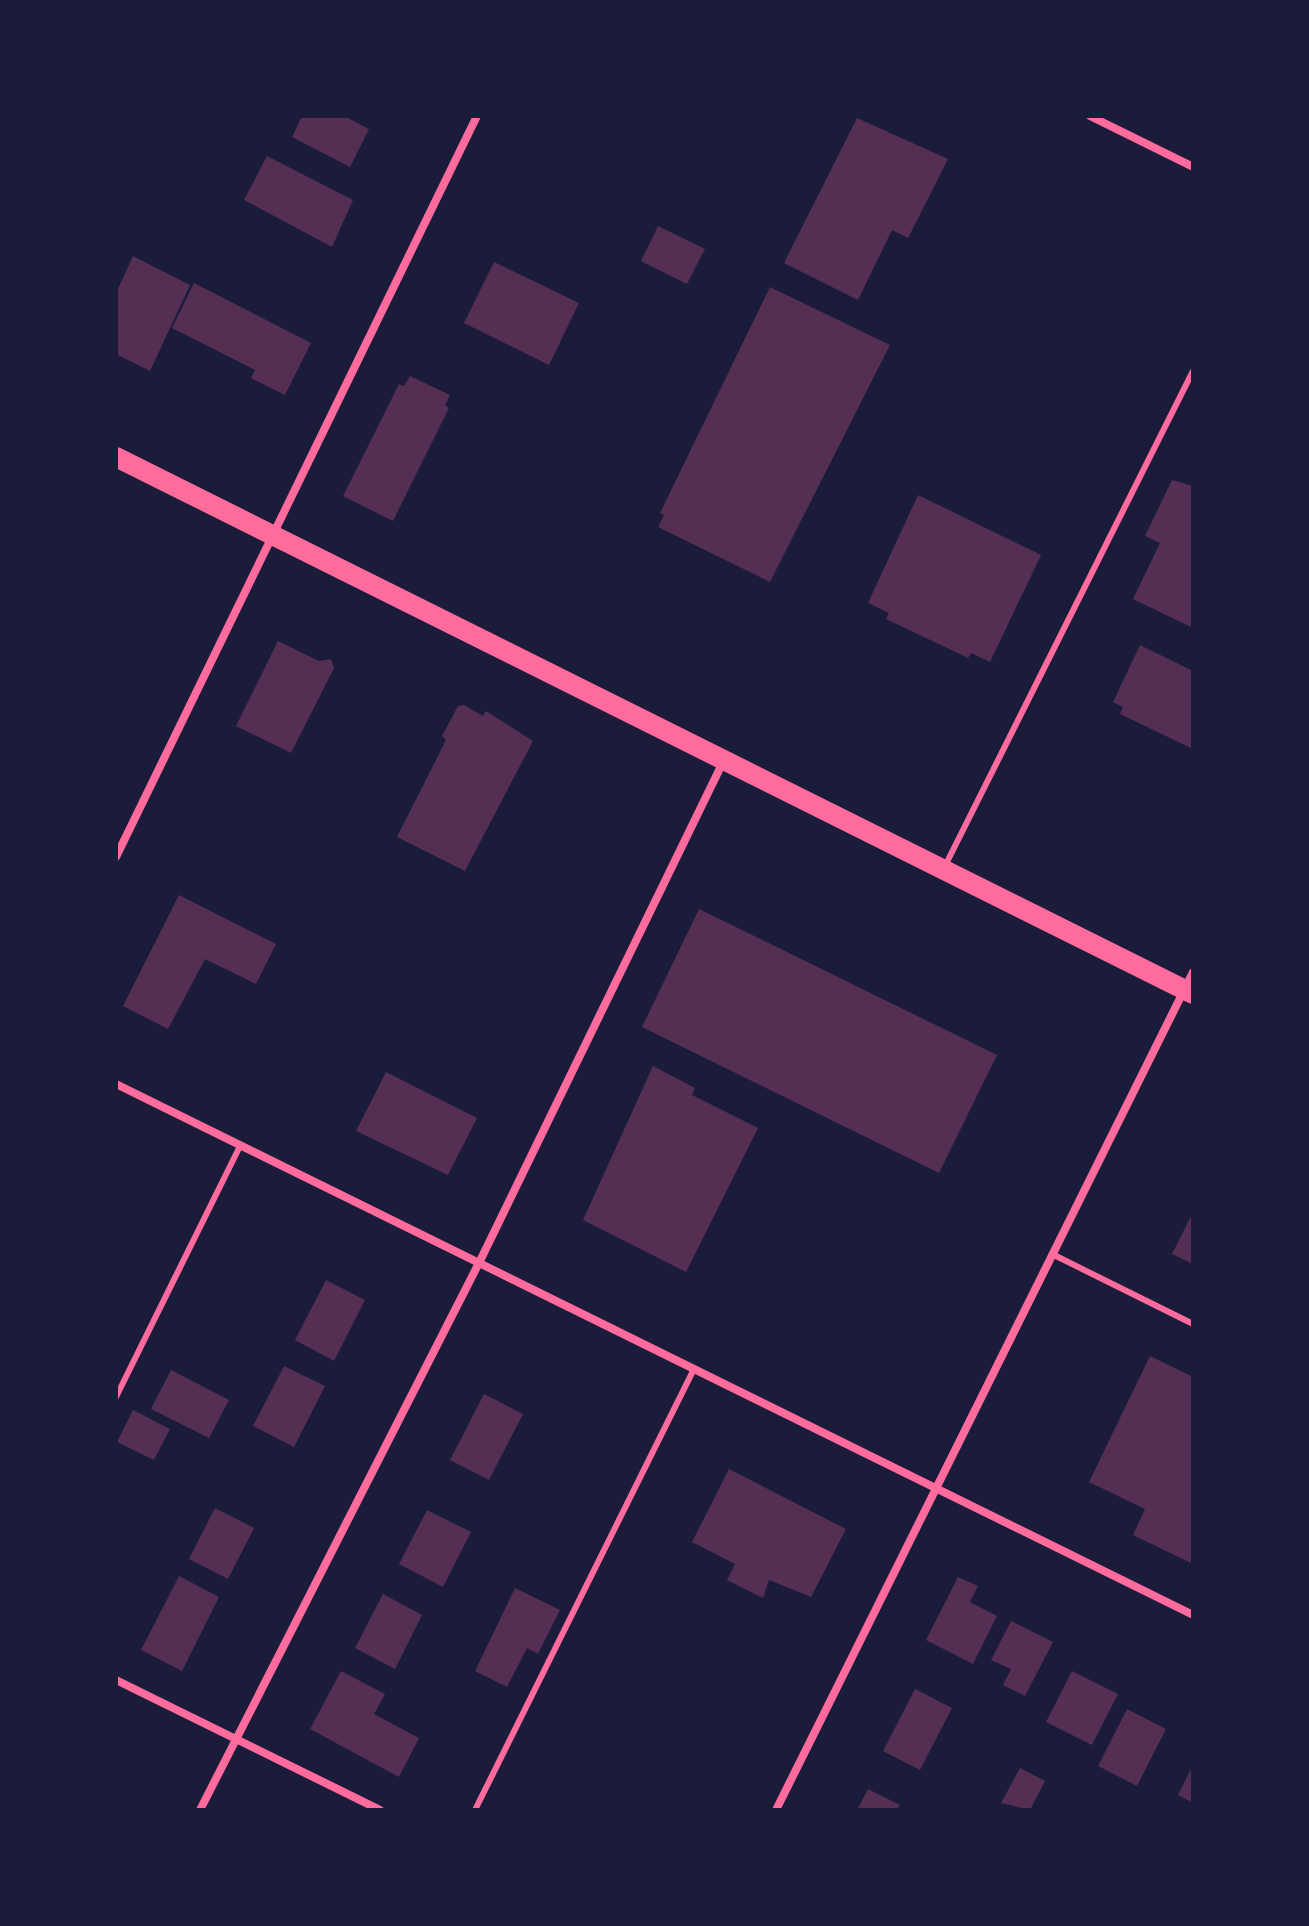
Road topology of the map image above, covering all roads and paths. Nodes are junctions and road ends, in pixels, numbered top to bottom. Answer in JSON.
{"nodes":[{"id":1,"x":477,"y":116,"type":"edge"},
{"id":2,"x":1090,"y":116,"type":"edge"},
{"id":3,"x":1193,"y":167,"type":"edge"},
{"id":4,"x":1193,"y":371,"type":"edge"},
{"id":5,"x":116,"y":457,"type":"edge"},
{"id":6,"x":274,"y":535,"type":"junction"},
{"id":7,"x":724,"y":760,"type":"junction"},
{"id":8,"x":116,"y":857,"type":"edge"},
{"id":9,"x":944,"y":868,"type":"junction"},
{"id":10,"x":1190,"y":985,"type":"edge"},
{"id":11,"x":116,"y":1084,"type":"edge"},
{"id":12,"x":240,"y":1146,"type":"junction"},
{"id":13,"x":1052,"y":1254,"type":"junction"},
{"id":14,"x":479,"y":1263,"type":"junction"},
{"id":15,"x":1193,"y":1324,"type":"edge"},
{"id":16,"x":694,"y":1369,"type":"junction"},
{"id":17,"x":116,"y":1397,"type":"edge"},
{"id":18,"x":935,"y":1488,"type":"junction"},
{"id":19,"x":1193,"y":1615,"type":"edge"},
{"id":20,"x":116,"y":1680,"type":"edge"},
{"id":21,"x":235,"y":1738,"type":"junction"},
{"id":22,"x":200,"y":1810,"type":"edge"},
{"id":23,"x":380,"y":1810,"type":"edge"},
{"id":24,"x":475,"y":1810,"type":"edge"},
{"id":25,"x":776,"y":1810,"type":"edge"}],
"edges":[{"from":1,"to":6,"type":"street"},
{"from":2,"to":3,"type":"street"},
{"from":4,"to":9,"type":"lane"},
{"from":5,"to":6,"type":"main road"},
{"from":6,"to":7,"type":"main road"},
{"from":6,"to":8,"type":"street"},
{"from":7,"to":9,"type":"main road"},
{"from":7,"to":14,"type":"street"},
{"from":9,"to":10,"type":"main road"},
{"from":10,"to":13,"type":"street"},
{"from":11,"to":12,"type":"street"},
{"from":12,"to":14,"type":"street"},
{"from":12,"to":17,"type":"lane"},
{"from":13,"to":15,"type":"lane"},
{"from":13,"to":18,"type":"street"},
{"from":14,"to":16,"type":"street"},
{"from":14,"to":21,"type":"street"},
{"from":16,"to":18,"type":"street"},
{"from":16,"to":24,"type":"lane"},
{"from":18,"to":19,"type":"street"},
{"from":18,"to":25,"type":"street"},
{"from":20,"to":21,"type":"street"},
{"from":21,"to":22,"type":"street"},
{"from":21,"to":23,"type":"street"}]}
